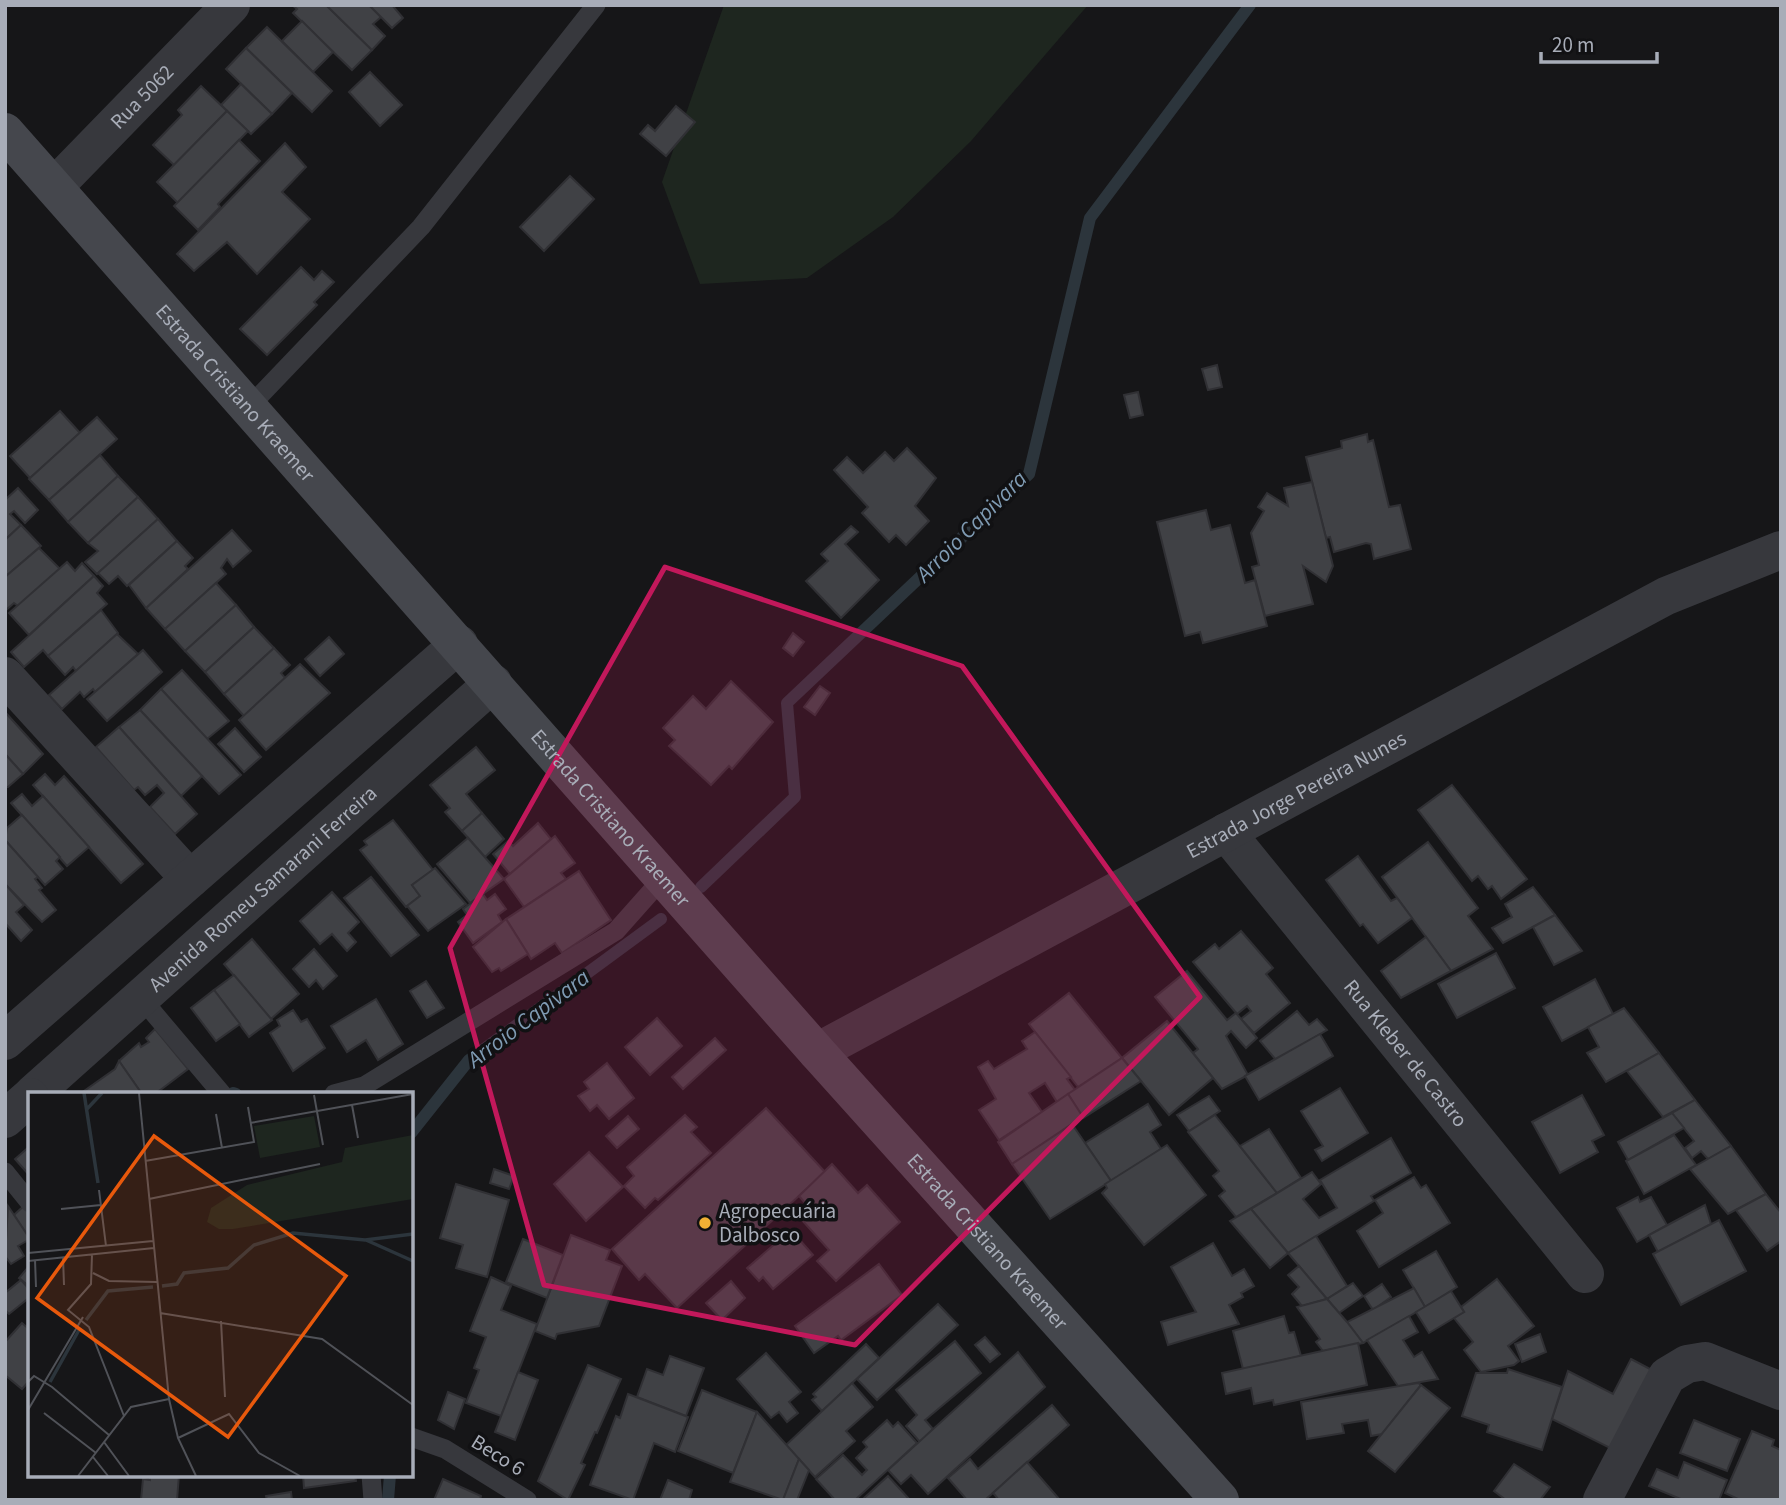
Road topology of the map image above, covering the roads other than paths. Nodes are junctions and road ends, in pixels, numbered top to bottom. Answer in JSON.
{"nodes":[{"id":1,"x":231,"y":5,"type":"edge"},
{"id":2,"x":596,"y":5,"type":"edge"},
{"id":3,"x":5,"y":132,"type":"edge"},
{"id":4,"x":54,"y":187,"type":"junction"},
{"id":5,"x":249,"y":407,"type":"junction"},
{"id":6,"x":1781,"y":550,"type":"edge"},
{"id":7,"x":459,"y":644,"type":"junction"},
{"id":8,"x":5,"y":676,"type":"edge"},
{"id":9,"x":493,"y":683,"type":"junction"},
{"id":10,"x":1226,"y":832,"type":"junction"},
{"id":11,"x":664,"y":877,"type":"junction"},
{"id":12,"x":190,"y":879,"type":"junction"},
{"id":13,"x":141,"y":998,"type":"junction"},
{"id":14,"x":5,"y":1041,"type":"edge"},
{"id":15,"x":817,"y":1052,"type":"junction"},
{"id":16,"x":35,"y":1092,"type":"edge"},
{"id":17,"x":220,"y":1092,"type":"edge"},
{"id":18,"x":342,"y":1092,"type":"edge"},
{"id":19,"x":28,"y":1099,"type":"edge"},
{"id":20,"x":5,"y":1119,"type":"edge"},
{"id":21,"x":5,"y":1172,"type":"edge"},
{"id":22,"x":28,"y":1201,"type":"edge"},
{"id":23,"x":1585,"y":1274,"type":"dead end"},
{"id":24,"x":1781,"y":1391,"type":"edge"},
{"id":25,"x":413,"y":1438,"type":"edge"},
{"id":26,"x":371,"y":1477,"type":"edge"},
{"id":27,"x":373,"y":1500,"type":"edge"},
{"id":28,"x":527,"y":1500,"type":"edge"},
{"id":29,"x":1220,"y":1500,"type":"edge"},
{"id":30,"x":1602,"y":1500,"type":"edge"}],
"edges":[{"from":1,"to":4,"type":"street","name":"Rua 5062"},
{"from":2,"to":5,"type":"lane"},
{"from":3,"to":4,"type":"main road","name":"Estrada Cristiano Kraemer"},
{"from":4,"to":5,"type":"main road","name":"Estrada Cristiano Kraemer"},
{"from":5,"to":7,"type":"main road","name":"Estrada Cristiano Kraemer"},
{"from":6,"to":10,"type":"street","name":"Estrada Jorge Pereira Nunes"},
{"from":7,"to":9,"type":"main road","name":"Estrada Cristiano Kraemer"},
{"from":7,"to":12,"type":"street"},
{"from":8,"to":12,"type":"street"},
{"from":9,"to":11,"type":"main road","name":"Estrada Cristiano Kraemer"},
{"from":9,"to":13,"type":"street","name":"Avenida Romeu Samarani Ferreira"},
{"from":10,"to":15,"type":"street","name":"Estrada Jorge Pereira Nunes"},
{"from":10,"to":23,"type":"street","name":"Rua Kleber de Castro"},
{"from":11,"to":15,"type":"main road","name":"Estrada Cristiano Kraemer"},
{"from":11,"to":18,"type":"lane"},
{"from":12,"to":14,"type":"street"},
{"from":13,"to":16,"type":"street","name":"Avenida Romeu Samarani Ferreira"},
{"from":13,"to":17,"type":"lane"},
{"from":15,"to":29,"type":"main road","name":"Estrada Cristiano Kraemer"},
{"from":19,"to":20,"type":"street","name":"Avenida Romeu Samarani Ferreira"},
{"from":21,"to":22,"type":"lane"},
{"from":24,"to":30,"type":"street"},
{"from":25,"to":28,"type":"lane","name":"Beco 6"},
{"from":26,"to":27,"type":"lane"}]}
